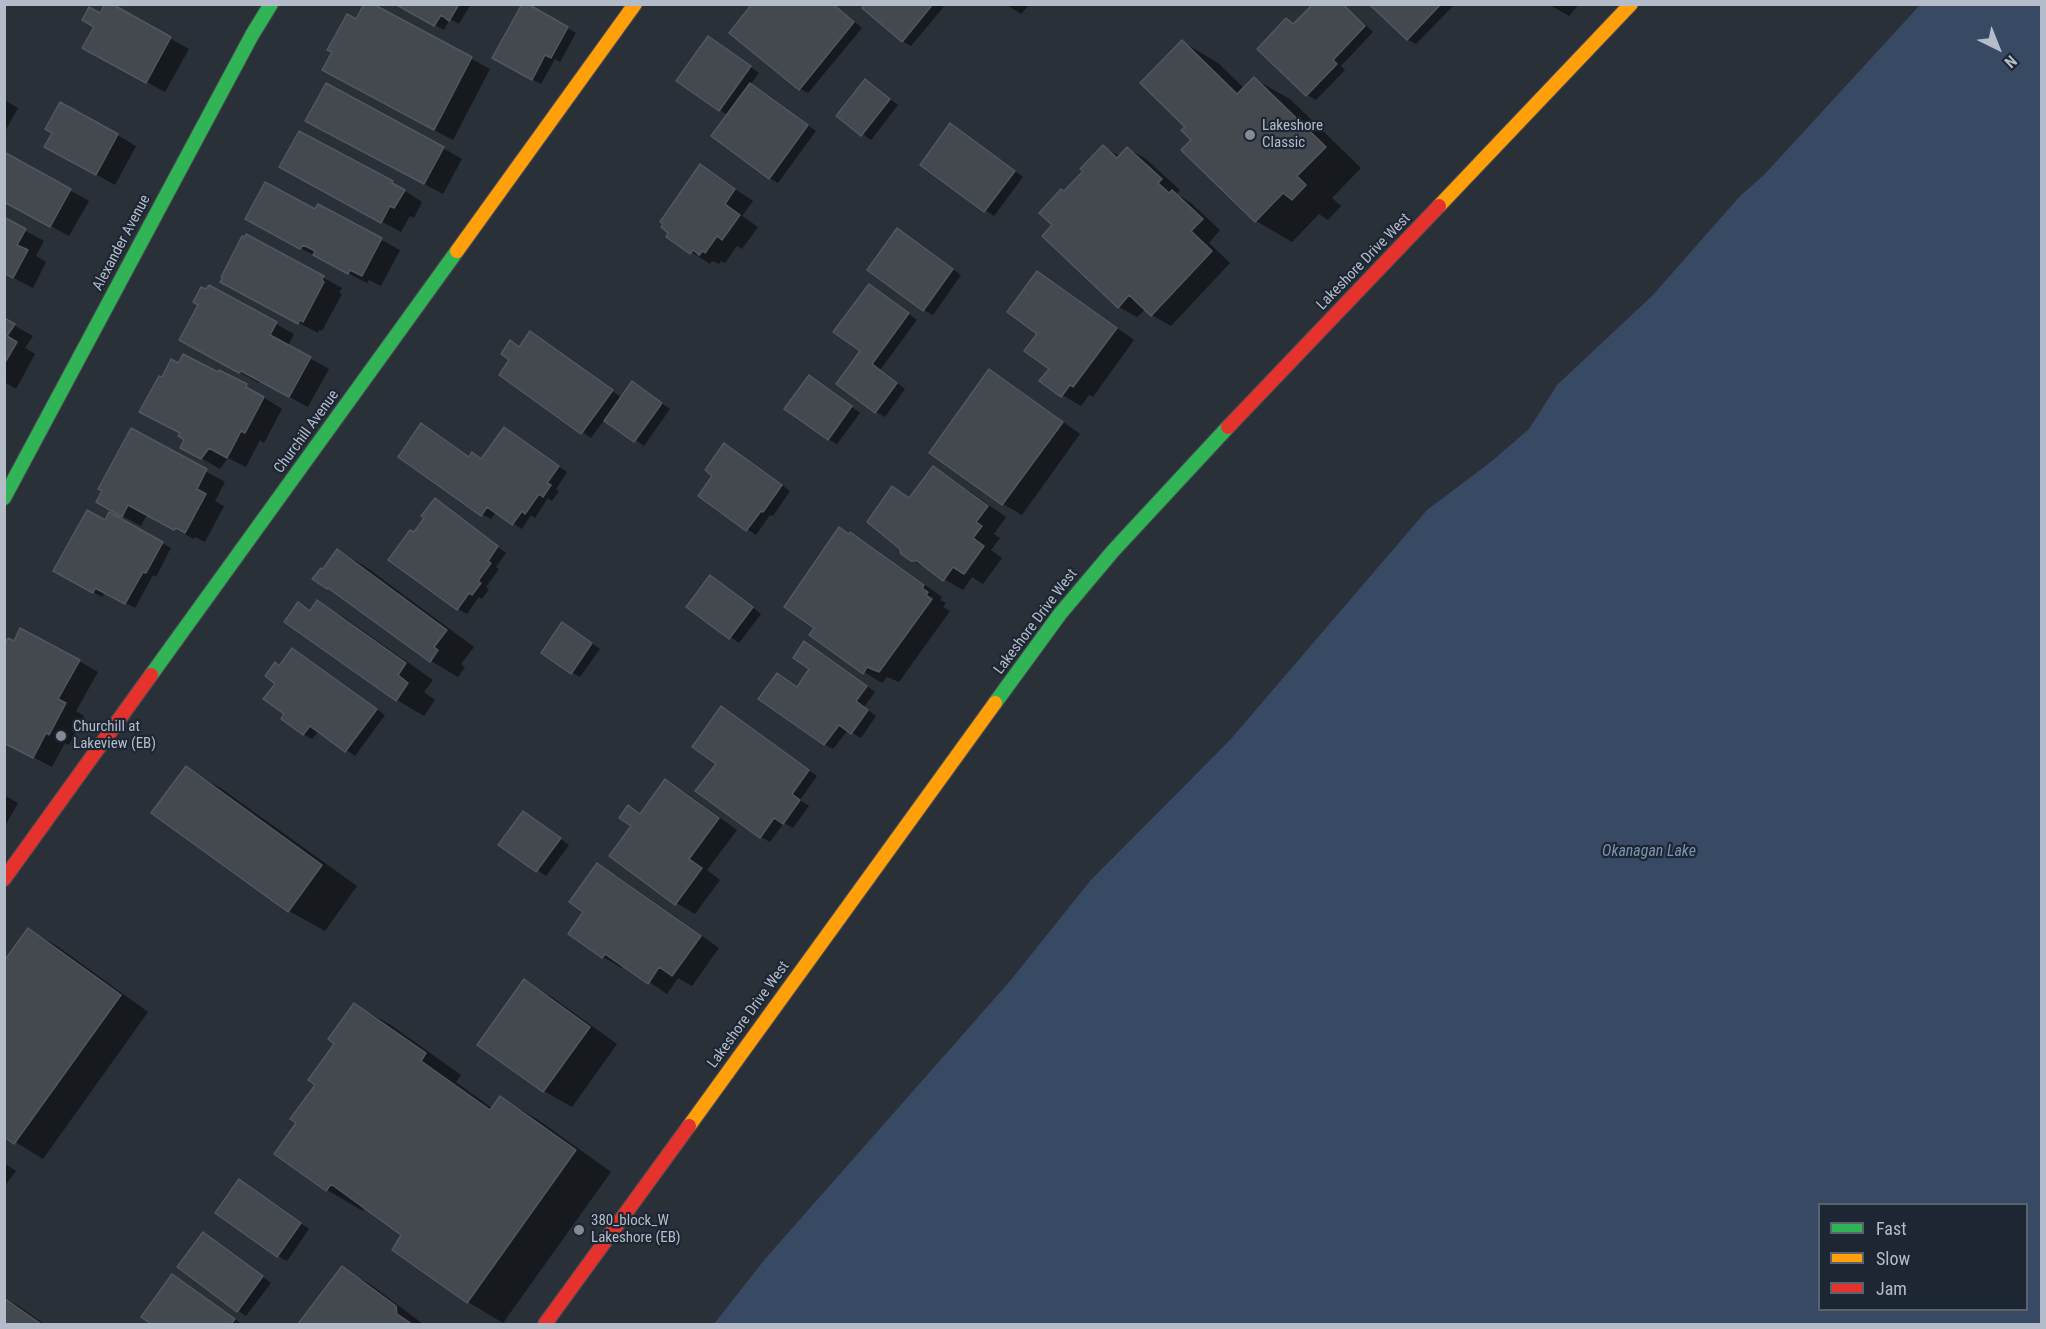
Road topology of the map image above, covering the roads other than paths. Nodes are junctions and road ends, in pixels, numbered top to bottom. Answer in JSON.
{"nodes":[{"id":1,"x":271,"y":4,"type":"edge"},
{"id":2,"x":635,"y":4,"type":"edge"},
{"id":3,"x":1631,"y":4,"type":"edge"},
{"id":4,"x":4,"y":498,"type":"edge"},
{"id":5,"x":4,"y":879,"type":"edge"},
{"id":6,"x":545,"y":1324,"type":"edge"}],
"edges":[{"from":1,"to":4,"type":"street","name":"Alexander Avenue"},
{"from":2,"to":5,"type":"street","name":"Churchill Avenue"},
{"from":3,"to":6,"type":"street","name":"Lakeshore Drive West"}]}
